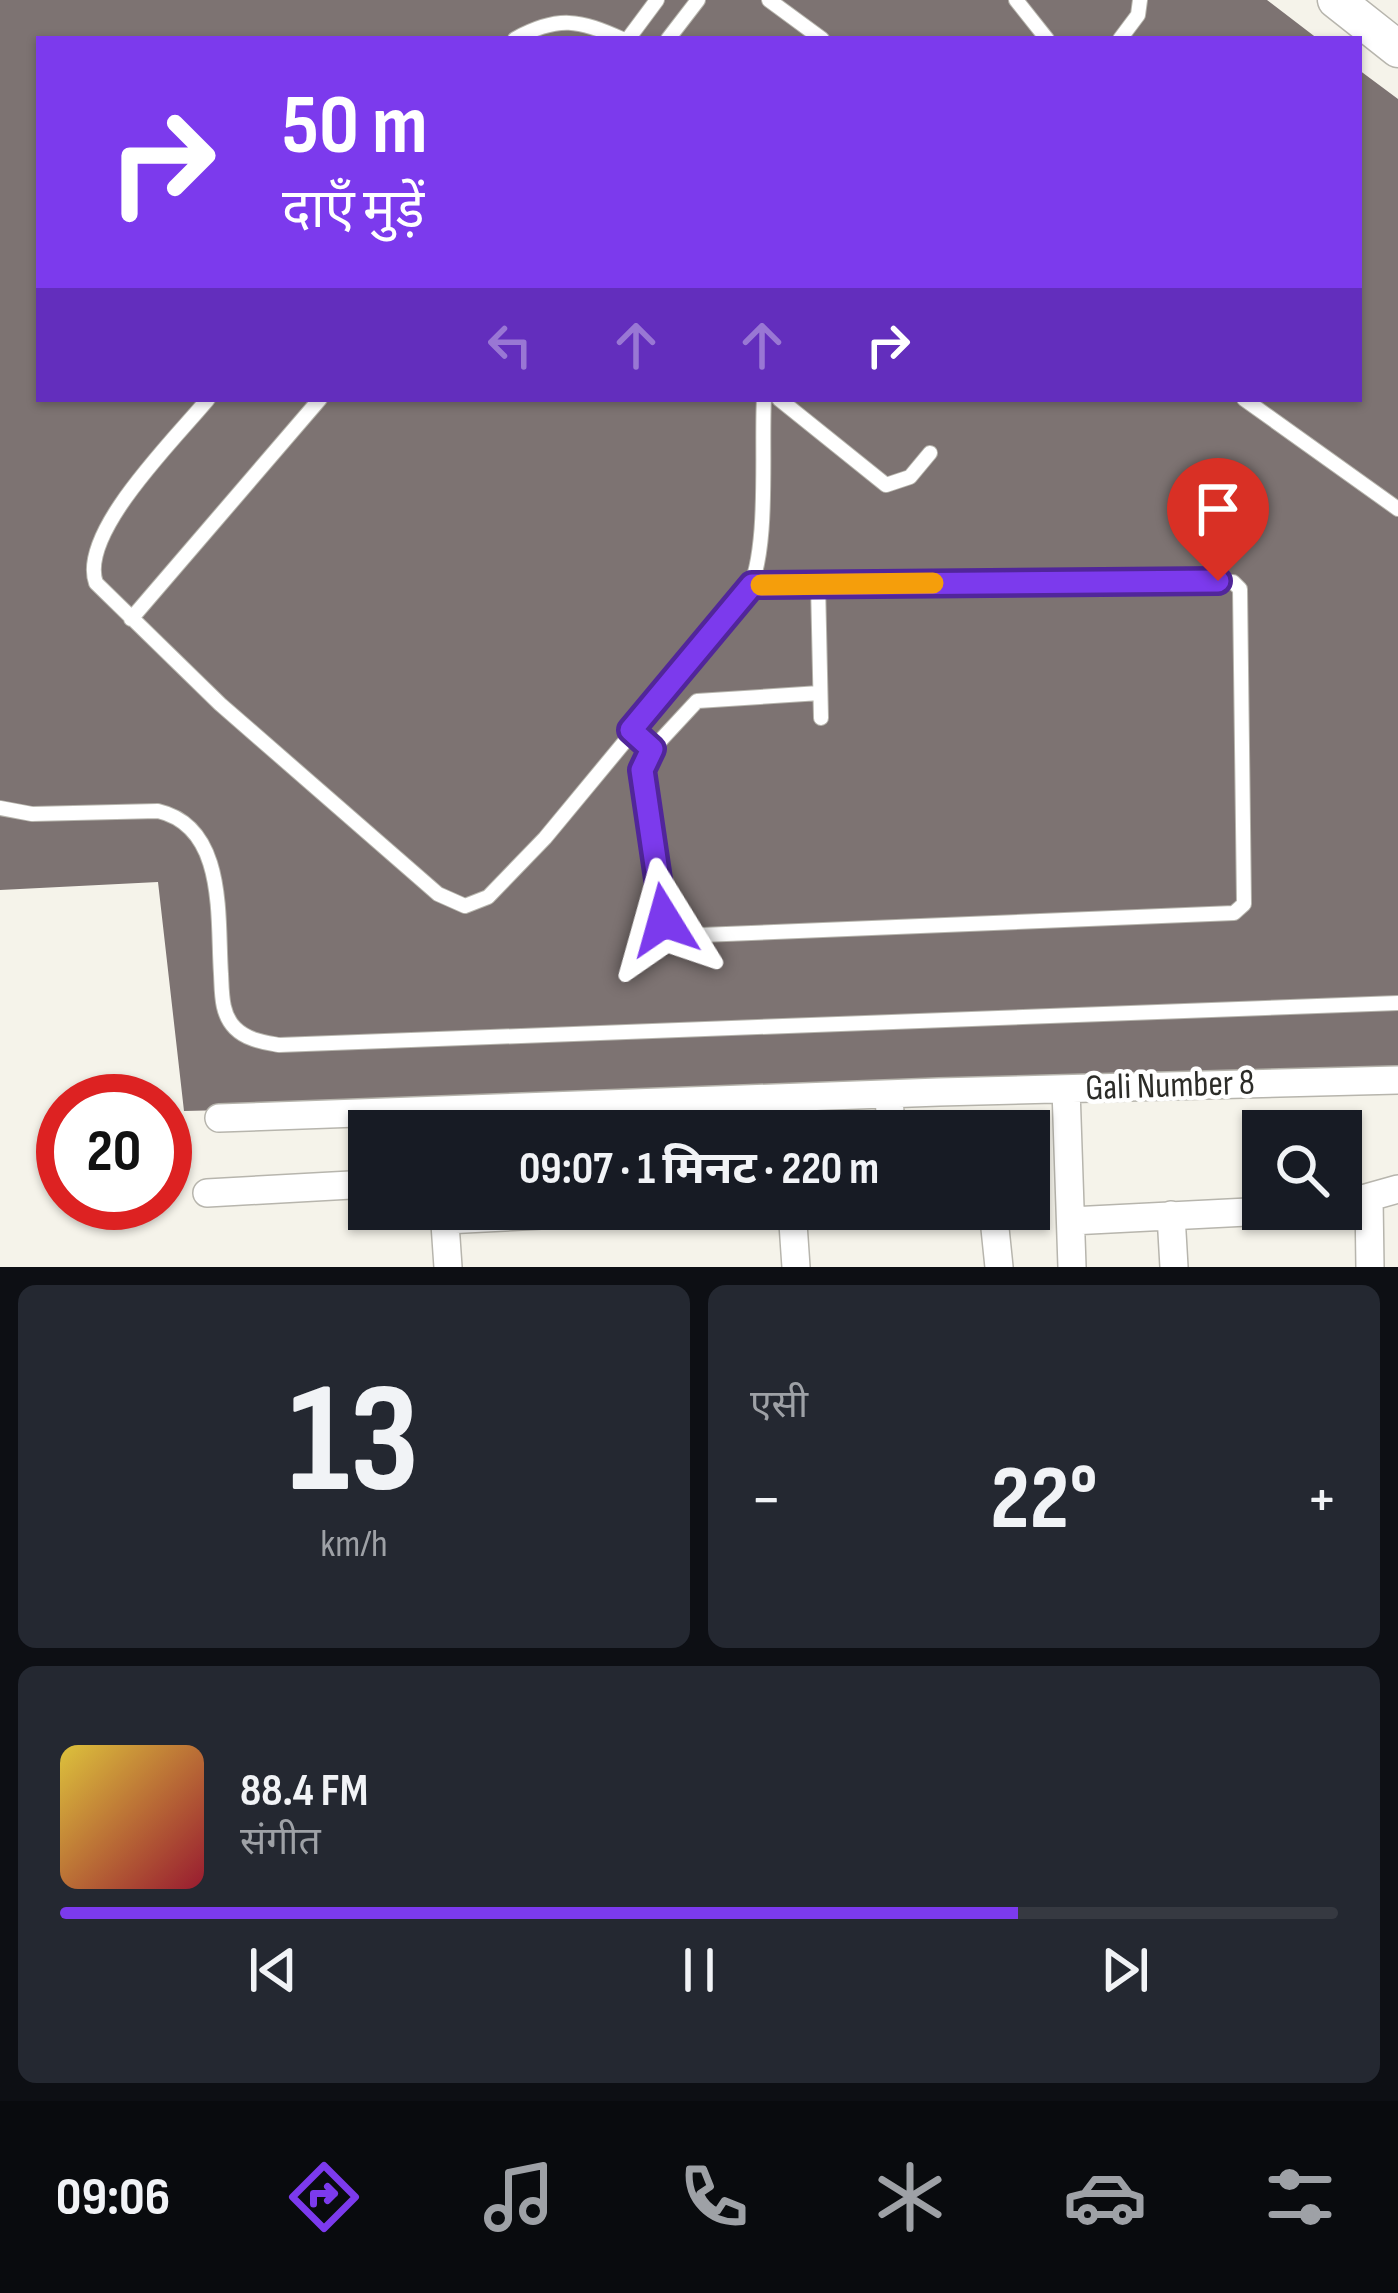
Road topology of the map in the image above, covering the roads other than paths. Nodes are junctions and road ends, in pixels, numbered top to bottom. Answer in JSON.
{"nodes":[{"id":1,"x":657,"y":0,"type":"edge"},
{"id":2,"x":698,"y":0,"type":"edge"},
{"id":3,"x":769,"y":0,"type":"edge"},
{"id":4,"x":1016,"y":0,"type":"edge"},
{"id":5,"x":1140,"y":0,"type":"edge"},
{"id":6,"x":1336,"y":0,"type":"edge"},
{"id":7,"x":524,"y":36,"type":"edge"},
{"id":8,"x":618,"y":36,"type":"edge"},
{"id":9,"x":627,"y":36,"type":"edge"},
{"id":10,"x":670,"y":36,"type":"edge"},
{"id":11,"x":819,"y":36,"type":"edge"},
{"id":12,"x":1045,"y":36,"type":"edge"},
{"id":13,"x":1122,"y":36,"type":"edge"},
{"id":14,"x":1398,"y":49,"type":"edge"},
{"id":15,"x":206,"y":402,"type":"edge"},
{"id":16,"x":317,"y":402,"type":"edge"},
{"id":17,"x":764,"y":402,"type":"edge"},
{"id":18,"x":783,"y":402,"type":"edge"},
{"id":19,"x":1248,"y":402,"type":"edge"},
{"id":20,"x":930,"y":452,"type":"dead end"},
{"id":21,"x":1398,"y":509,"type":"edge"},
{"id":22,"x":818,"y":584,"type":"junction"},
{"id":23,"x":752,"y":585,"type":"junction"},
{"id":24,"x":131,"y":619,"type":"junction"},
{"id":25,"x":820,"y":693,"type":"junction"},
{"id":26,"x":821,"y":718,"type":"dead end"},
{"id":27,"x":631,"y":730,"type":"junction"},
{"id":28,"x":652,"y":749,"type":"junction"},
{"id":29,"x":0,"y":808,"type":"edge"},
{"id":30,"x":1398,"y":1003,"type":"edge"},
{"id":31,"x":1398,"y":1080,"type":"edge"},
{"id":32,"x":1066,"y":1089,"type":"junction"},
{"id":33,"x":889,"y":1095,"type":"junction"},
{"id":34,"x":629,"y":1110,"type":"edge"},
{"id":35,"x":890,"y":1110,"type":"edge"},
{"id":36,"x":219,"y":1118,"type":"dead end"},
{"id":37,"x":348,"y":1120,"type":"edge"},
{"id":38,"x":348,"y":1185,"type":"edge"},
{"id":39,"x":1398,"y":1189,"type":"edge"},
{"id":40,"x":207,"y":1193,"type":"dead end"},
{"id":41,"x":1362,"y":1200,"type":"edge"},
{"id":42,"x":1242,"y":1212,"type":"edge"},
{"id":43,"x":1172,"y":1216,"type":"junction"},
{"id":44,"x":1071,"y":1221,"type":"junction"},
{"id":45,"x":446,"y":1230,"type":"edge"},
{"id":46,"x":793,"y":1230,"type":"edge"},
{"id":47,"x":995,"y":1230,"type":"edge"},
{"id":48,"x":1361,"y":1230,"type":"edge"},
{"id":49,"x":448,"y":1267,"type":"edge"},
{"id":50,"x":796,"y":1267,"type":"edge"},
{"id":51,"x":999,"y":1267,"type":"edge"},
{"id":52,"x":1072,"y":1267,"type":"edge"},
{"id":53,"x":1174,"y":1267,"type":"edge"},
{"id":54,"x":1370,"y":1267,"type":"edge"}],
"edges":[{"from":1,"to":9,"type":"lane"},
{"from":2,"to":10,"type":"lane"},
{"from":3,"to":11,"type":"lane"},
{"from":4,"to":12,"type":"lane"},
{"from":5,"to":13,"type":"lane"},
{"from":6,"to":14,"type":"street"},
{"from":7,"to":8,"type":"lane"},
{"from":15,"to":24,"type":"lane"},
{"from":16,"to":24,"type":"lane"},
{"from":17,"to":23,"type":"lane"},
{"from":18,"to":20,"type":"lane"},
{"from":19,"to":21,"type":"lane"},
{"from":22,"to":23,"type":"lane"},
{"from":22,"to":25,"type":"lane"},
{"from":22,"to":28,"type":"lane"},
{"from":23,"to":27,"type":"lane"},
{"from":24,"to":27,"type":"lane"},
{"from":25,"to":26,"type":"lane"},
{"from":25,"to":28,"type":"lane"},
{"from":27,"to":28,"type":"lane"},
{"from":29,"to":30,"type":"lane"},
{"from":31,"to":32,"type":"street","name":"Gali Number 8"},
{"from":32,"to":33,"type":"street","name":"Gali Number 8"},
{"from":32,"to":44,"type":"street"},
{"from":33,"to":34,"type":"street","name":"Gali Number 8"},
{"from":33,"to":35,"type":"street"},
{"from":36,"to":37,"type":"street","name":"Gali Number 8"},
{"from":38,"to":40,"type":"street"},
{"from":39,"to":41,"type":"street"},
{"from":42,"to":43,"type":"street"},
{"from":43,"to":44,"type":"street"},
{"from":43,"to":53,"type":"street"},
{"from":44,"to":52,"type":"street"},
{"from":45,"to":49,"type":"street"},
{"from":46,"to":50,"type":"street"},
{"from":47,"to":51,"type":"street"},
{"from":48,"to":54,"type":"street"}]}
